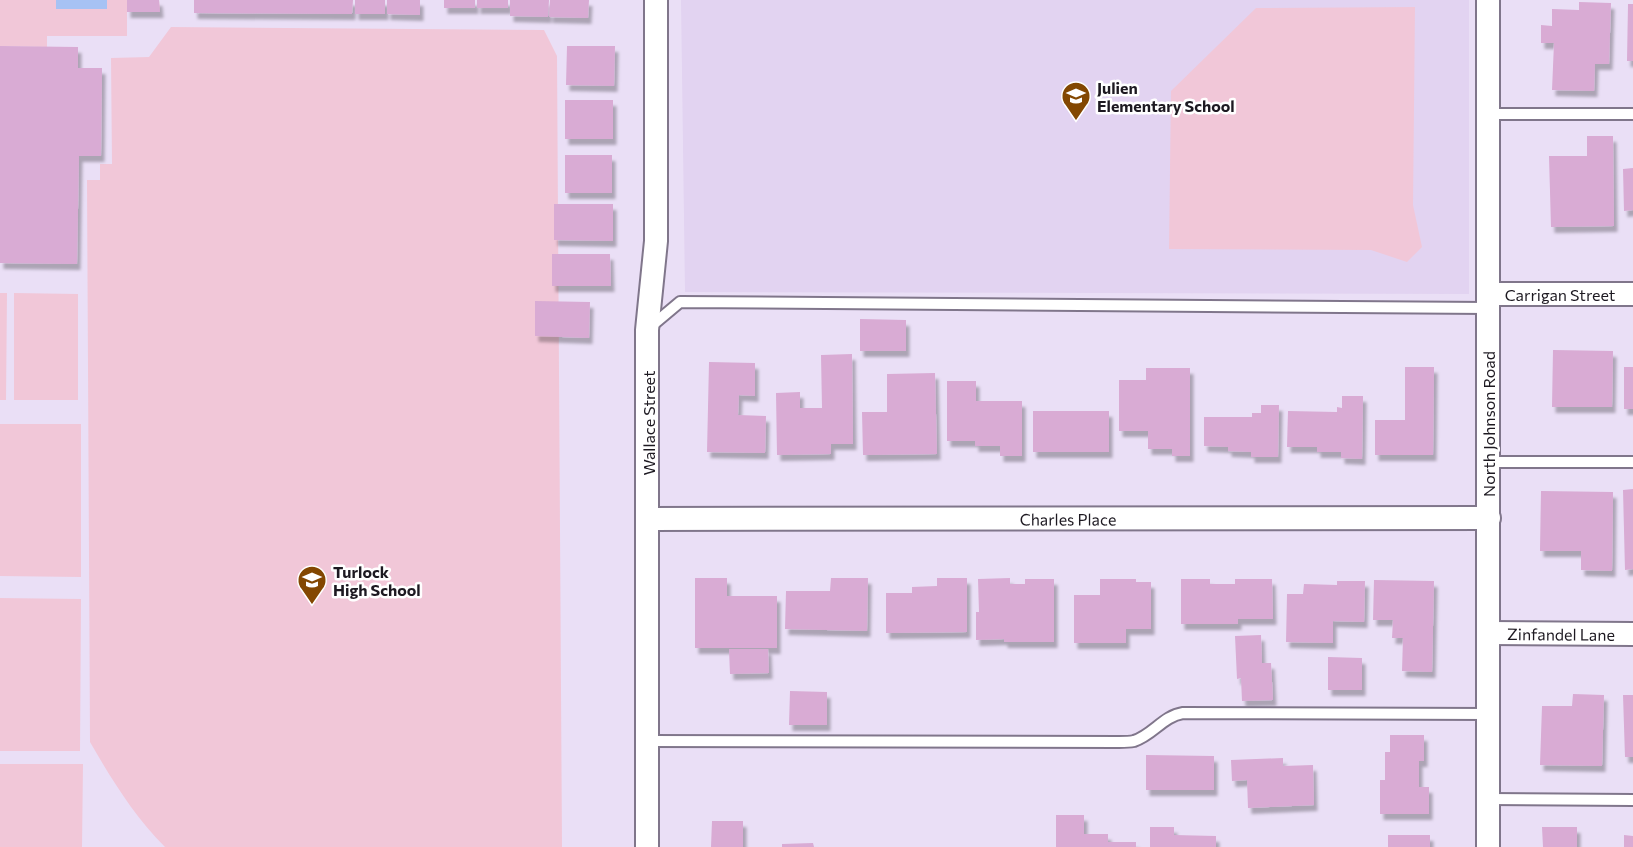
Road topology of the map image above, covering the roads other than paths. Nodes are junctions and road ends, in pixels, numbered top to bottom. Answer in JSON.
{"nodes":[{"id":1,"x":656,"y":0,"type":"edge"},
{"id":2,"x":1488,"y":0,"type":"edge"},
{"id":3,"x":1488,"y":114,"type":"junction"},
{"id":4,"x":1633,"y":114,"type":"edge"},
{"id":5,"x":1633,"y":294,"type":"edge"},
{"id":6,"x":1488,"y":301,"type":"junction"},
{"id":7,"x":647,"y":330,"type":"junction"},
{"id":8,"x":1488,"y":462,"type":"junction"},
{"id":9,"x":1633,"y":462,"type":"edge"},
{"id":10,"x":648,"y":519,"type":"junction"},
{"id":11,"x":1489,"y":519,"type":"junction"},
{"id":12,"x":1489,"y":633,"type":"junction"},
{"id":13,"x":1633,"y":634,"type":"edge"},
{"id":14,"x":1488,"y":714,"type":"junction"},
{"id":15,"x":647,"y":741,"type":"junction"},
{"id":16,"x":1488,"y":799,"type":"junction"},
{"id":17,"x":1633,"y":800,"type":"edge"},
{"id":18,"x":647,"y":847,"type":"edge"},
{"id":19,"x":1488,"y":847,"type":"edge"}],
"edges":[{"from":1,"to":7,"type":"street","name":"Wallace Street"},
{"from":2,"to":3,"type":"street","name":"North Johnson Road"},
{"from":3,"to":4,"type":"lane"},
{"from":3,"to":6,"type":"street","name":"North Johnson Road"},
{"from":5,"to":6,"type":"street","name":"Carrigan Street"},
{"from":6,"to":7,"type":"lane"},
{"from":6,"to":8,"type":"street","name":"North Johnson Road"},
{"from":7,"to":10,"type":"street","name":"Wallace Street"},
{"from":8,"to":9,"type":"lane"},
{"from":8,"to":11,"type":"street","name":"North Johnson Road"},
{"from":10,"to":11,"type":"street","name":"Charles Place"},
{"from":10,"to":15,"type":"street","name":"Wallace Street"},
{"from":11,"to":12,"type":"street","name":"North Johnson Road"},
{"from":12,"to":13,"type":"street","name":"Zinfandel Lane"},
{"from":12,"to":14,"type":"street","name":"North Johnson Road"},
{"from":14,"to":15,"type":"lane"},
{"from":14,"to":16,"type":"street","name":"North Johnson Road"},
{"from":15,"to":18,"type":"street","name":"Wallace Street"},
{"from":16,"to":17,"type":"lane"},
{"from":16,"to":19,"type":"street","name":"North Johnson Road"}]}
